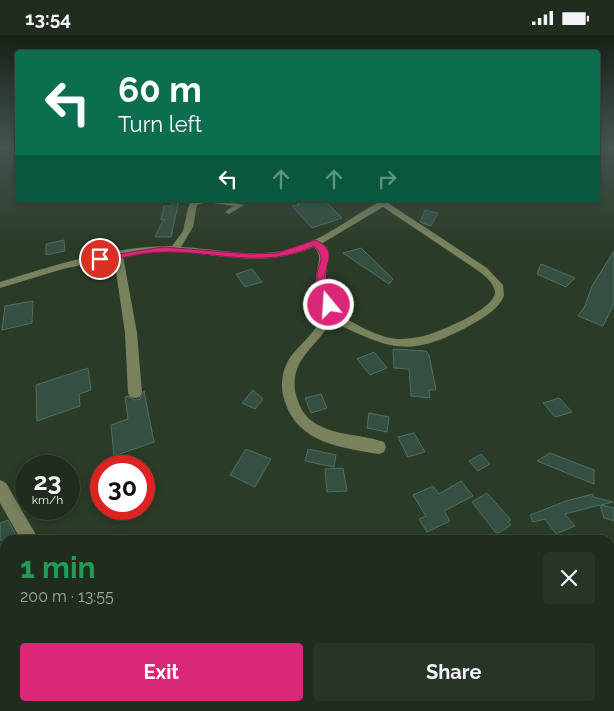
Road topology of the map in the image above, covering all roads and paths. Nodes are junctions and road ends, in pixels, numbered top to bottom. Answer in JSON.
{"nodes":[{"id":1,"x":200,"y":202,"type":"edge"},
{"id":2,"x":214,"y":202,"type":"edge"},
{"id":3,"x":384,"y":202,"type":"edge"},
{"id":4,"x":387,"y":202,"type":"edge"},
{"id":5,"x":230,"y":212,"type":"dead end"},
{"id":6,"x":315,"y":243,"type":"junction"},
{"id":7,"x":174,"y":249,"type":"junction"},
{"id":8,"x":118,"y":255,"type":"junction"},
{"id":9,"x":0,"y":285,"type":"edge"},
{"id":10,"x":328,"y":315,"type":"junction"},
{"id":11,"x":136,"y":393,"type":"dead end"},
{"id":12,"x":379,"y":447,"type":"dead end"},
{"id":13,"x":0,"y":487,"type":"edge"},
{"id":14,"x":27,"y":535,"type":"edge"}],
"edges":[{"from":1,"to":7,"type":"street"},
{"from":2,"to":5,"type":"street"},
{"from":3,"to":6,"type":"street"},
{"from":4,"to":10,"type":"street"},
{"from":6,"to":7,"type":"street"},
{"from":6,"to":10,"type":"street"},
{"from":7,"to":8,"type":"street"},
{"from":8,"to":9,"type":"street"},
{"from":8,"to":11,"type":"street"},
{"from":10,"to":12,"type":"street"},
{"from":13,"to":14,"type":"street"}]}
